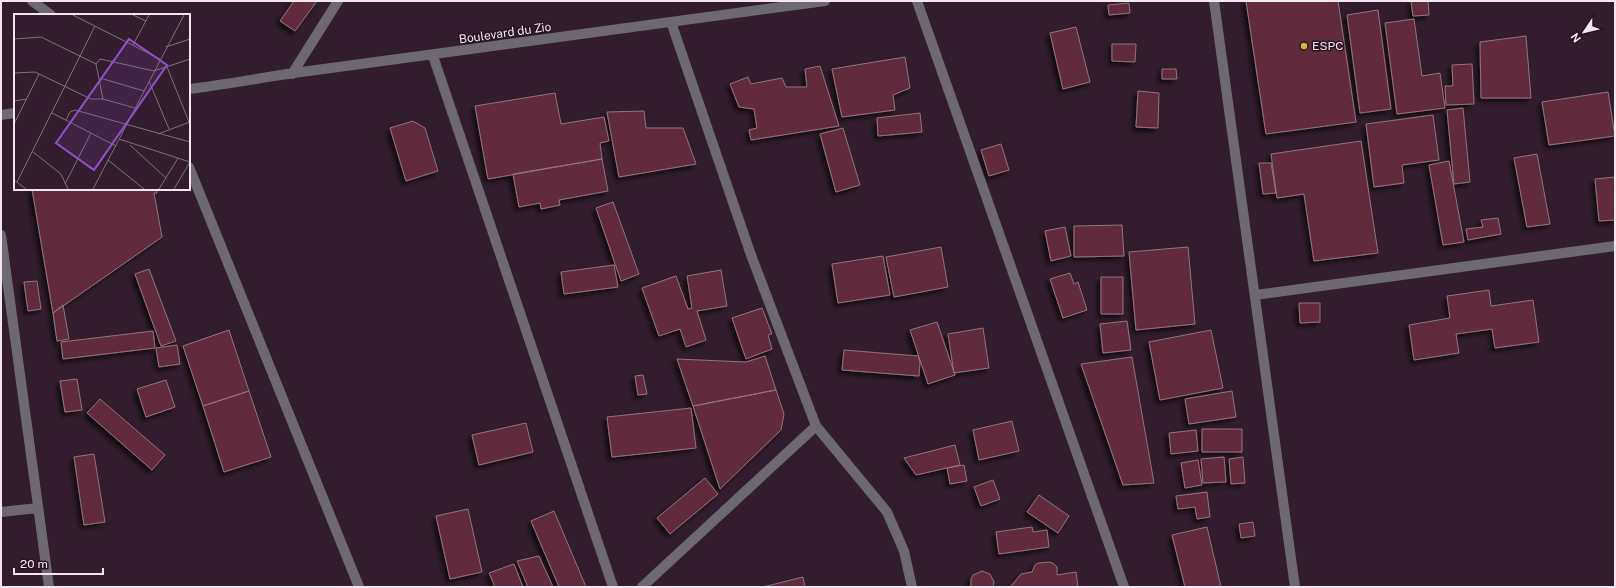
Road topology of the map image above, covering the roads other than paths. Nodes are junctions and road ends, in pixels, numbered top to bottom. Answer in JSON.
{"nodes":[{"id":1,"x":32,"y":1,"type":"edge"},
{"id":2,"x":338,"y":1,"type":"edge"},
{"id":3,"x":825,"y":1,"type":"edge"},
{"id":4,"x":917,"y":1,"type":"edge"},
{"id":5,"x":1214,"y":1,"type":"edge"},
{"id":6,"x":50,"y":14,"type":"edge"},
{"id":7,"x":672,"y":22,"type":"junction"},
{"id":8,"x":433,"y":56,"type":"junction"},
{"id":9,"x":292,"y":74,"type":"junction"},
{"id":10,"x":190,"y":90,"type":"edge"},
{"id":11,"x":14,"y":113,"type":"edge"},
{"id":12,"x":1,"y":115,"type":"edge"},
{"id":13,"x":190,"y":169,"type":"edge"},
{"id":14,"x":1,"y":235,"type":"edge"},
{"id":15,"x":1615,"y":246,"type":"edge"},
{"id":16,"x":1255,"y":295,"type":"junction"},
{"id":17,"x":816,"y":426,"type":"junction"},
{"id":18,"x":38,"y":508,"type":"junction"},
{"id":19,"x":1,"y":512,"type":"edge"},
{"id":20,"x":49,"y":587,"type":"edge"},
{"id":21,"x":359,"y":587,"type":"edge"},
{"id":22,"x":613,"y":587,"type":"edge"},
{"id":23,"x":642,"y":587,"type":"edge"},
{"id":24,"x":912,"y":587,"type":"edge"},
{"id":25,"x":1124,"y":587,"type":"edge"},
{"id":26,"x":1295,"y":587,"type":"edge"}],
"edges":[{"from":1,"to":6,"type":"street"},
{"from":2,"to":9,"type":"street"},
{"from":3,"to":7,"type":"street","name":"Boulevard du Zio"},
{"from":4,"to":25,"type":"street"},
{"from":5,"to":16,"type":"street"},
{"from":7,"to":8,"type":"street","name":"Boulevard du Zio"},
{"from":7,"to":17,"type":"street"},
{"from":8,"to":9,"type":"street","name":"Boulevard du Zio"},
{"from":8,"to":22,"type":"street"},
{"from":9,"to":10,"type":"street","name":"Boulevard du Zio"},
{"from":11,"to":12,"type":"street"},
{"from":13,"to":21,"type":"street"},
{"from":14,"to":18,"type":"street"},
{"from":15,"to":16,"type":"street"},
{"from":16,"to":26,"type":"street"},
{"from":17,"to":23,"type":"street"},
{"from":17,"to":24,"type":"street"},
{"from":18,"to":19,"type":"street"},
{"from":18,"to":20,"type":"street"}]}
